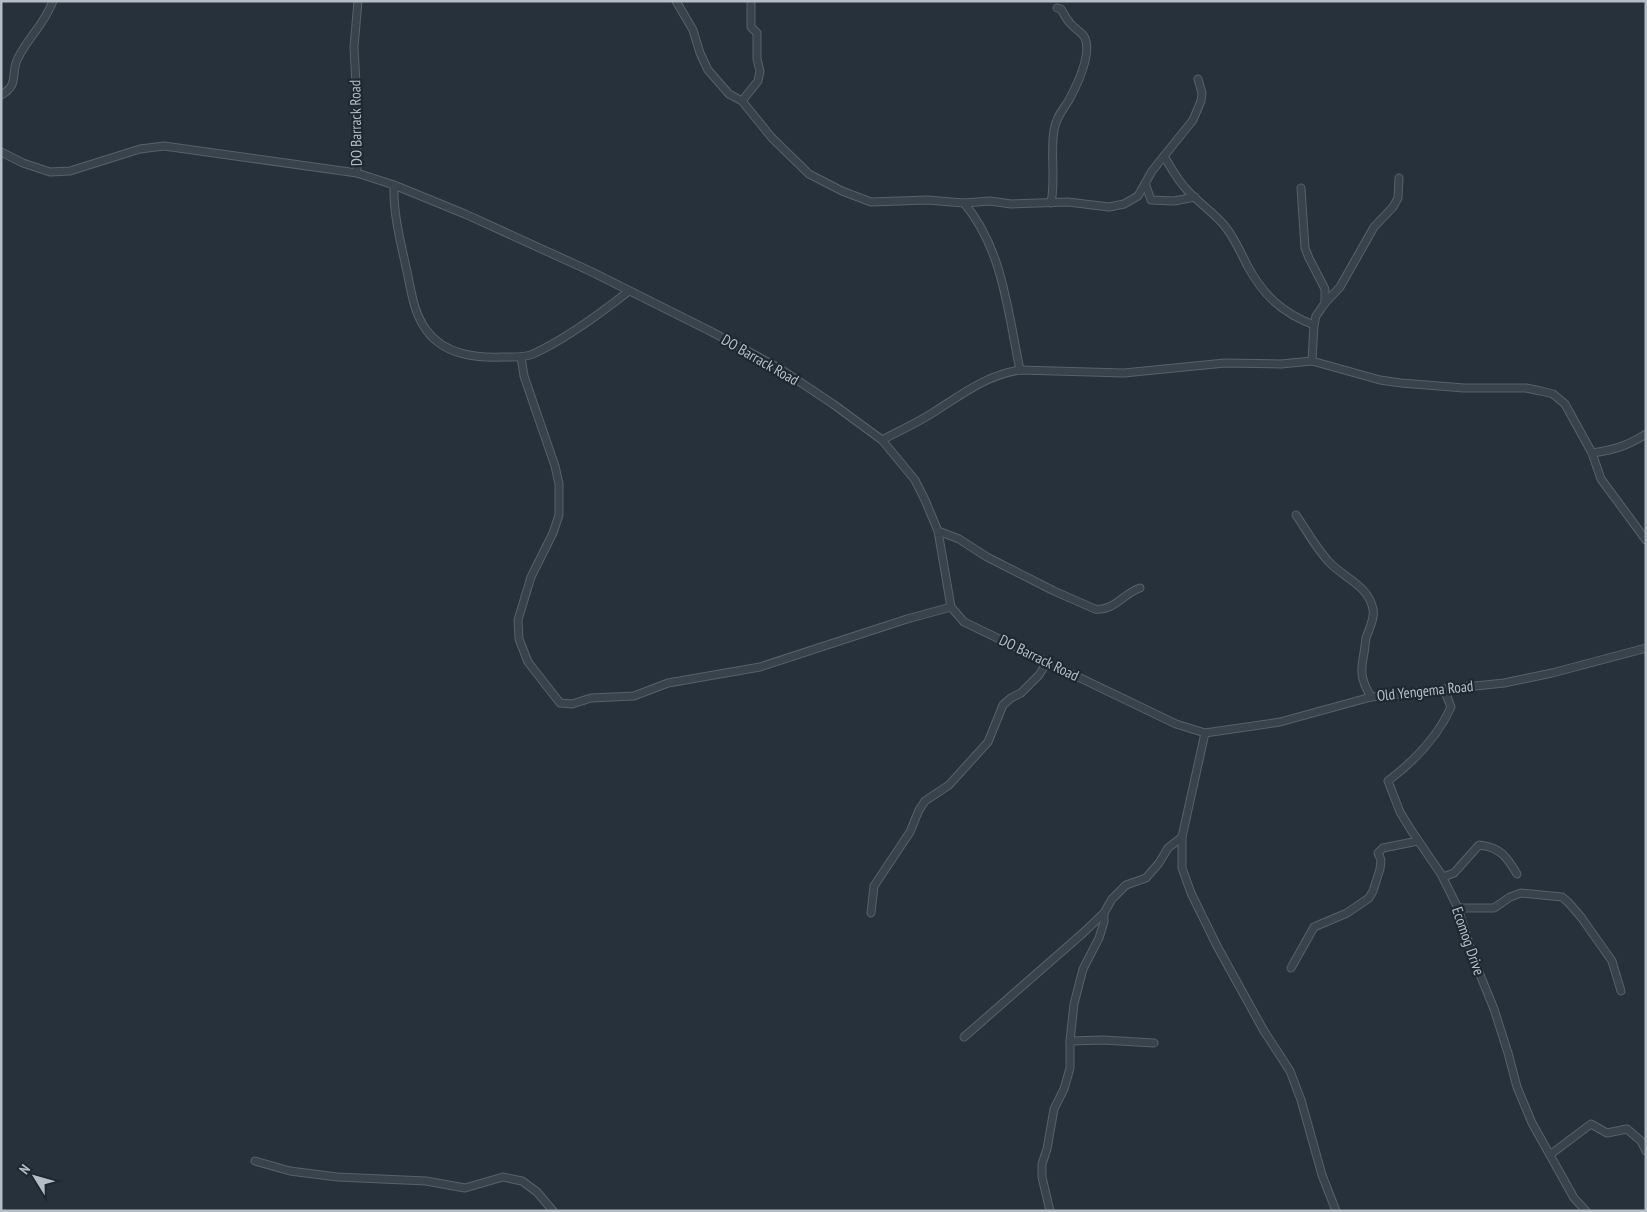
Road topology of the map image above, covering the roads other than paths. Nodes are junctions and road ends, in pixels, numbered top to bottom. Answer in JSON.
{"nodes":[{"id":1,"x":53,"y":1,"type":"edge"},
{"id":2,"x":358,"y":1,"type":"edge"},
{"id":3,"x":676,"y":1,"type":"edge"},
{"id":4,"x":751,"y":1,"type":"edge"},
{"id":5,"x":1057,"y":8,"type":"dead end"},
{"id":6,"x":1198,"y":79,"type":"dead end"},
{"id":7,"x":1,"y":95,"type":"edge"},
{"id":8,"x":742,"y":102,"type":"junction"},
{"id":9,"x":1,"y":152,"type":"edge"},
{"id":10,"x":1164,"y":156,"type":"junction"},
{"id":11,"x":357,"y":173,"type":"junction"},
{"id":12,"x":1398,"y":178,"type":"dead end"},
{"id":13,"x":1145,"y":183,"type":"junction"},
{"id":14,"x":394,"y":185,"type":"junction"},
{"id":15,"x":1301,"y":188,"type":"dead end"},
{"id":16,"x":1195,"y":197,"type":"junction"},
{"id":17,"x":964,"y":203,"type":"junction"},
{"id":18,"x":1051,"y":203,"type":"junction"},
{"id":19,"x":629,"y":291,"type":"junction"},
{"id":20,"x":1325,"y":303,"type":"junction"},
{"id":21,"x":1314,"y":325,"type":"junction"},
{"id":22,"x":521,"y":356,"type":"junction"},
{"id":23,"x":1312,"y":361,"type":"junction"},
{"id":24,"x":1020,"y":370,"type":"junction"},
{"id":25,"x":1646,"y":434,"type":"edge"},
{"id":26,"x":882,"y":440,"type":"junction"},
{"id":27,"x":1592,"y":453,"type":"junction"},
{"id":28,"x":1296,"y":515,"type":"dead end"},
{"id":29,"x":938,"y":531,"type":"junction"},
{"id":30,"x":1646,"y":540,"type":"edge"},
{"id":31,"x":1140,"y":588,"type":"dead end"},
{"id":32,"x":950,"y":608,"type":"junction"},
{"id":33,"x":1646,"y":648,"type":"edge"},
{"id":34,"x":1047,"y":662,"type":"junction"},
{"id":35,"x":1444,"y":689,"type":"junction"},
{"id":36,"x":1371,"y":697,"type":"junction"},
{"id":37,"x":1204,"y":733,"type":"junction"},
{"id":38,"x":1182,"y":838,"type":"junction"},
{"id":39,"x":1418,"y":841,"type":"junction"},
{"id":40,"x":1518,"y":874,"type":"dead end"},
{"id":41,"x":1443,"y":877,"type":"junction"},
{"id":42,"x":1458,"y":908,"type":"junction"},
{"id":43,"x":871,"y":913,"type":"dead end"},
{"id":44,"x":1104,"y":913,"type":"junction"},
{"id":45,"x":1292,"y":968,"type":"dead end"},
{"id":46,"x":1621,"y":991,"type":"dead end"},
{"id":47,"x":964,"y":1037,"type":"dead end"},
{"id":48,"x":1070,"y":1041,"type":"junction"},
{"id":49,"x":1154,"y":1043,"type":"dead end"},
{"id":50,"x":1646,"y":1150,"type":"edge"},
{"id":51,"x":1551,"y":1154,"type":"junction"},
{"id":52,"x":254,"y":1161,"type":"dead end"},
{"id":53,"x":553,"y":1211,"type":"edge"},
{"id":54,"x":1050,"y":1211,"type":"edge"},
{"id":55,"x":1336,"y":1211,"type":"edge"},
{"id":56,"x":1586,"y":1211,"type":"edge"}],
"edges":[{"from":1,"to":7,"type":"street"},
{"from":2,"to":11,"type":"street","name":"DO Barrack Road"},
{"from":3,"to":8,"type":"street"},
{"from":4,"to":8,"type":"street"},
{"from":5,"to":18,"type":"street"},
{"from":6,"to":10,"type":"street"},
{"from":8,"to":17,"type":"street"},
{"from":9,"to":11,"type":"street"},
{"from":10,"to":13,"type":"street"},
{"from":10,"to":16,"type":"street"},
{"from":11,"to":14,"type":"street","name":"DO Barrack Road"},
{"from":12,"to":20,"type":"street"},
{"from":13,"to":16,"type":"street"},
{"from":13,"to":18,"type":"street"},
{"from":14,"to":19,"type":"street","name":"DO Barrack Road"},
{"from":14,"to":22,"type":"street"},
{"from":15,"to":20,"type":"street"},
{"from":16,"to":21,"type":"street"},
{"from":17,"to":18,"type":"street"},
{"from":17,"to":24,"type":"street"},
{"from":19,"to":22,"type":"street"},
{"from":19,"to":26,"type":"street","name":"DO Barrack Road"},
{"from":20,"to":21,"type":"street"},
{"from":21,"to":23,"type":"street"},
{"from":22,"to":32,"type":"street"},
{"from":23,"to":24,"type":"street"},
{"from":23,"to":27,"type":"street"},
{"from":24,"to":26,"type":"street"},
{"from":25,"to":27,"type":"street"},
{"from":26,"to":29,"type":"street","name":"DO Barrack Road"},
{"from":27,"to":30,"type":"street"},
{"from":28,"to":36,"type":"street"},
{"from":29,"to":31,"type":"street"},
{"from":29,"to":32,"type":"street","name":"DO Barrack Road"},
{"from":32,"to":34,"type":"street","name":"DO Barrack Road"},
{"from":33,"to":35,"type":"street","name":"Old Yengema Road"},
{"from":34,"to":37,"type":"street","name":"DO Barrack Road"},
{"from":34,"to":43,"type":"street"},
{"from":35,"to":36,"type":"street","name":"Old Yengema Road"},
{"from":35,"to":39,"type":"street","name":"Ecomog Drive"},
{"from":36,"to":37,"type":"street","name":"Old Yengema Road"},
{"from":37,"to":38,"type":"street"},
{"from":38,"to":44,"type":"street"},
{"from":38,"to":55,"type":"street"},
{"from":39,"to":41,"type":"street","name":"Ecomog Drive"},
{"from":39,"to":45,"type":"street"},
{"from":40,"to":41,"type":"street"},
{"from":41,"to":42,"type":"street","name":"Ecomog Drive"},
{"from":42,"to":46,"type":"street"},
{"from":42,"to":51,"type":"street","name":"Ecomog Drive"},
{"from":44,"to":47,"type":"street"},
{"from":44,"to":48,"type":"street"},
{"from":48,"to":49,"type":"street"},
{"from":48,"to":54,"type":"street"},
{"from":50,"to":51,"type":"street"},
{"from":51,"to":56,"type":"street","name":"Ecomog Drive"},
{"from":52,"to":53,"type":"street"}]}
